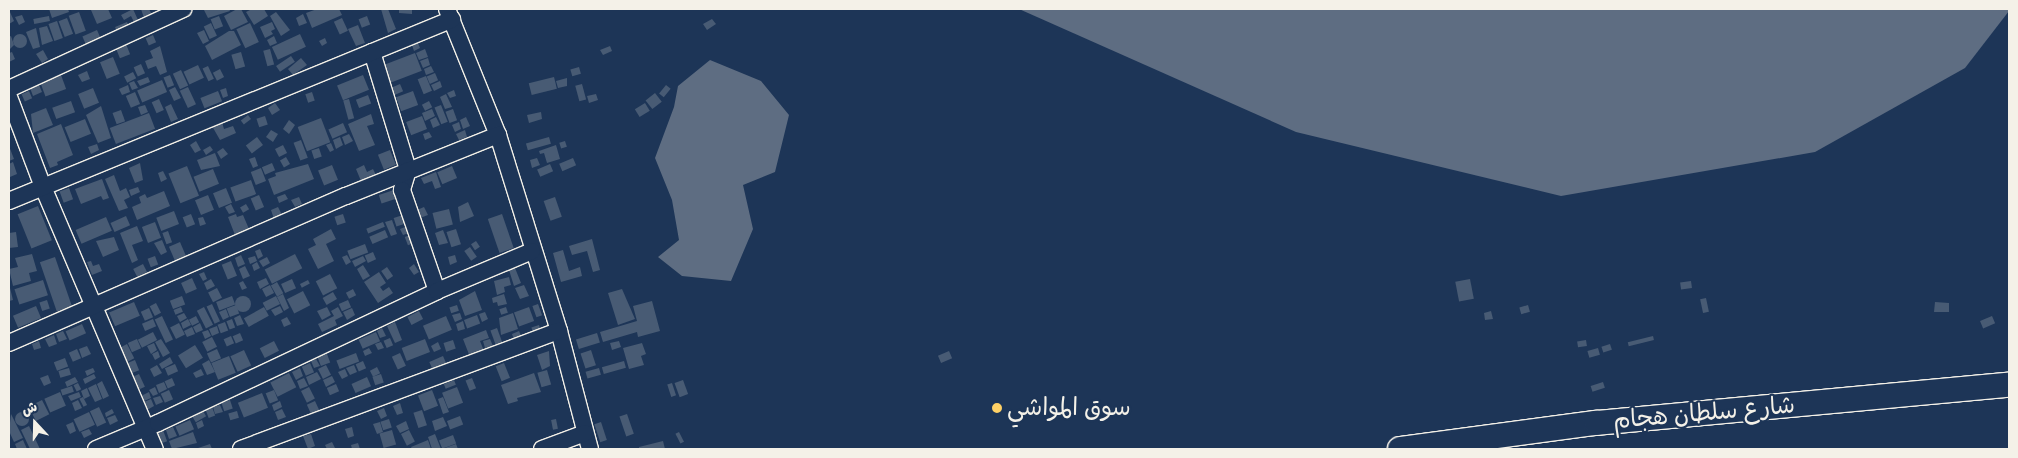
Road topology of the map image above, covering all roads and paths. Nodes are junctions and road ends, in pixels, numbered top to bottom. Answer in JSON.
{"nodes":[{"id":1,"x":183,"y":9,"type":"edge"},
{"id":2,"x":449,"y":14,"type":"edge"},
{"id":3,"x":372,"y":52,"type":"junction"},
{"id":4,"x":9,"y":89,"type":"edge"},
{"id":5,"x":9,"y":97,"type":"edge"},
{"id":6,"x":498,"y":135,"type":"junction"},
{"id":7,"x":408,"y":170,"type":"junction"},
{"id":8,"x":43,"y":187,"type":"junction"},
{"id":9,"x":9,"y":201,"type":"edge"},
{"id":10,"x":532,"y":251,"type":"junction"},
{"id":11,"x":437,"y":291,"type":"junction"},
{"id":12,"x":93,"y":306,"type":"junction"},
{"id":13,"x":559,"y":331,"type":"junction"},
{"id":14,"x":9,"y":343,"type":"edge"},
{"id":15,"x":2009,"y":385,"type":"edge"},
{"id":16,"x":145,"y":428,"type":"junction"},
{"id":17,"x":586,"y":433,"type":"junction"},
{"id":18,"x":96,"y":449,"type":"edge"},
{"id":19,"x":155,"y":449,"type":"edge"},
{"id":20,"x":241,"y":449,"type":"edge"},
{"id":21,"x":542,"y":449,"type":"edge"},
{"id":22,"x":590,"y":449,"type":"edge"},
{"id":23,"x":1400,"y":449,"type":"edge"}],
"edges":[{"from":1,"to":4,"type":"street"},
{"from":2,"to":3,"type":"street"},
{"from":2,"to":6,"type":"street"},
{"from":3,"to":7,"type":"street"},
{"from":3,"to":8,"type":"street"},
{"from":5,"to":8,"type":"street"},
{"from":6,"to":7,"type":"street"},
{"from":6,"to":10,"type":"street"},
{"from":7,"to":11,"type":"street"},
{"from":7,"to":12,"type":"street"},
{"from":8,"to":9,"type":"street"},
{"from":8,"to":12,"type":"street"},
{"from":10,"to":11,"type":"street"},
{"from":10,"to":13,"type":"street"},
{"from":11,"to":16,"type":"street"},
{"from":12,"to":14,"type":"street"},
{"from":12,"to":16,"type":"street"},
{"from":13,"to":17,"type":"street"},
{"from":13,"to":20,"type":"street"},
{"from":15,"to":23,"type":"highway","name":"شارع سلطان هجام"},
{"from":16,"to":18,"type":"street"},
{"from":16,"to":19,"type":"street"},
{"from":17,"to":21,"type":"street"},
{"from":17,"to":22,"type":"street"}]}
